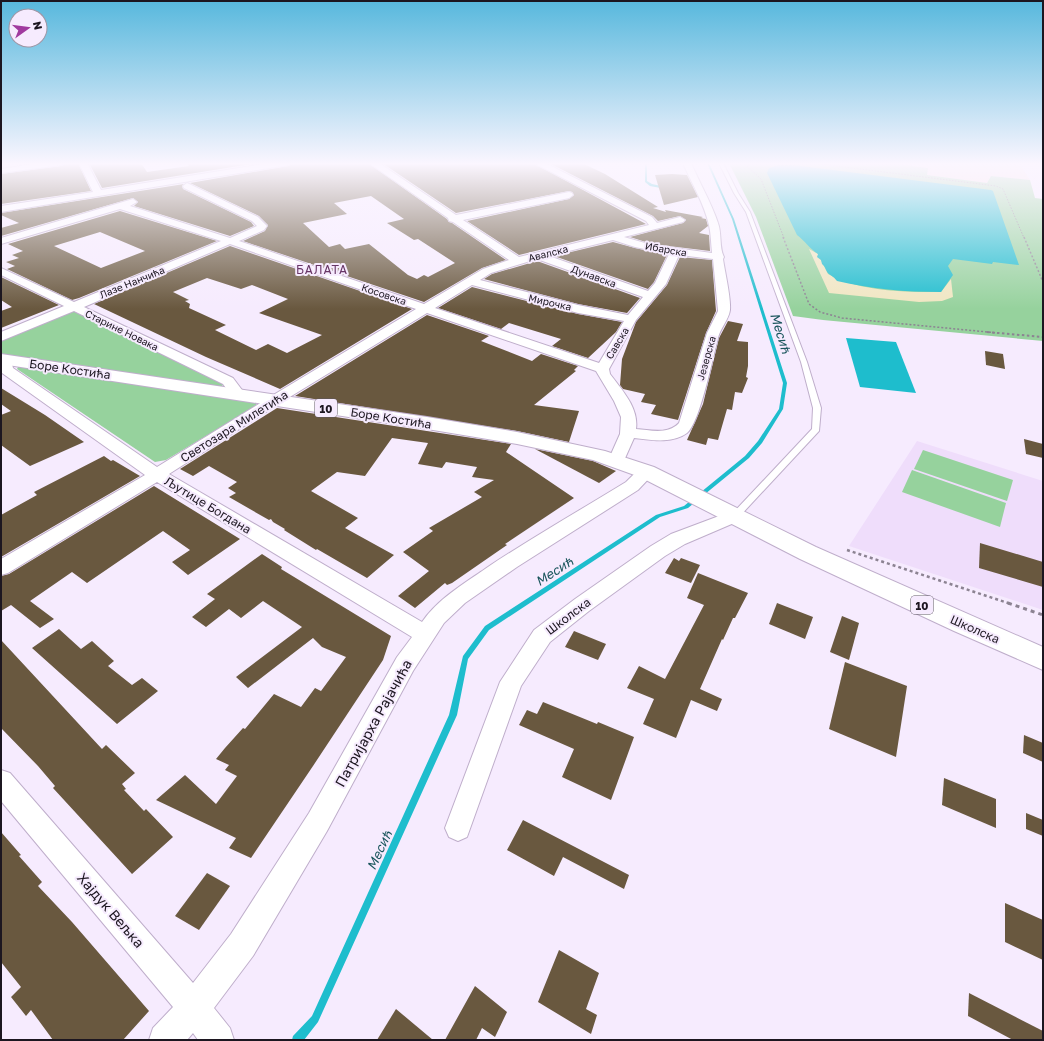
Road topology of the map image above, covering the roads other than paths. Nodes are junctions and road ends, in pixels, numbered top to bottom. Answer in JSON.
{"nodes":[{"id":1,"x":102,"y":212,"type":"edge"},
{"id":2,"x":138,"y":212,"type":"edge"},
{"id":3,"x":242,"y":212,"type":"edge"},
{"id":4,"x":442,"y":212,"type":"edge"},
{"id":5,"x":487,"y":212,"type":"edge"},
{"id":6,"x":634,"y":212,"type":"edge"},
{"id":7,"x":709,"y":212,"type":"edge"},
{"id":8,"x":748,"y":212,"type":"edge"},
{"id":9,"x":452,"y":219,"type":"junction"},
{"id":10,"x":680,"y":220,"type":"dead end"},
{"id":11,"x":655,"y":226,"type":"junction"},
{"id":12,"x":613,"y":237,"type":"junction"},
{"id":13,"x":1,"y":241,"type":"edge"},
{"id":14,"x":230,"y":241,"type":"junction"},
{"id":15,"x":675,"y":252,"type":"junction"},
{"id":16,"x":538,"y":256,"type":"junction"},
{"id":17,"x":719,"y":257,"type":"junction"},
{"id":18,"x":517,"y":261,"type":"junction"},
{"id":19,"x":1,"y":271,"type":"edge"},
{"id":20,"x":469,"y":281,"type":"junction"},
{"id":21,"x":650,"y":295,"type":"junction"},
{"id":22,"x":74,"y":306,"type":"junction"},
{"id":23,"x":425,"y":308,"type":"junction"},
{"id":24,"x":631,"y":318,"type":"junction"},
{"id":25,"x":1,"y":337,"type":"edge"},
{"id":26,"x":3,"y":360,"type":"edge"},
{"id":27,"x":602,"y":369,"type":"junction"},
{"id":28,"x":238,"y":394,"type":"junction"},
{"id":29,"x":275,"y":400,"type":"junction"},
{"id":30,"x":627,"y":433,"type":"junction"},
{"id":31,"x":616,"y":461,"type":"junction"},
{"id":32,"x":647,"y":472,"type":"junction"},
{"id":33,"x":157,"y":474,"type":"junction"},
{"id":34,"x":678,"y":488,"type":"joint"},
{"id":35,"x":726,"y":512,"type":"junction"},
{"id":36,"x":1,"y":568,"type":"edge"},
{"id":37,"x":424,"y":634,"type":"junction"},
{"id":38,"x":1043,"y":659,"type":"edge"},
{"id":39,"x":1,"y":782,"type":"edge"},
{"id":40,"x":458,"y":828,"type":"dead end"},
{"id":41,"x":194,"y":1008,"type":"junction"},
{"id":42,"x":165,"y":1040,"type":"edge"},
{"id":43,"x":218,"y":1040,"type":"edge"}],
"edges":[{"from":1,"to":13,"type":"street"},
{"from":2,"to":14,"type":"street","name":"Косовска"},
{"from":3,"to":14,"type":"street","name":"Лазе Нанчића"},
{"from":4,"to":9,"type":"street"},
{"from":5,"to":9,"type":"street"},
{"from":6,"to":11,"type":"street"},
{"from":7,"to":17,"type":"street","name":"Језерска"},
{"from":8,"to":35,"type":"lane"},
{"from":9,"to":18,"type":"street"},
{"from":10,"to":11,"type":"street","name":"Авалска"},
{"from":11,"to":12,"type":"street","name":"Авалска"},
{"from":12,"to":15,"type":"street","name":"Ибарска"},
{"from":12,"to":16,"type":"street","name":"Авалска"},
{"from":14,"to":22,"type":"street","name":"Лазе Нанчића"},
{"from":14,"to":23,"type":"street","name":"Косовска"},
{"from":15,"to":17,"type":"street","name":"Ибарска"},
{"from":15,"to":21,"type":"street","name":"Савска"},
{"from":16,"to":18,"type":"street","name":"Авалска"},
{"from":16,"to":21,"type":"street","name":"Дунавска"},
{"from":17,"to":30,"type":"street","name":"Језерска"},
{"from":18,"to":20,"type":"street","name":"Авалска"},
{"from":19,"to":22,"type":"street","name":"Старине Новака"},
{"from":20,"to":23,"type":"street","name":"Авалска"},
{"from":20,"to":24,"type":"street","name":"Мирочка"},
{"from":21,"to":24,"type":"street","name":"Савска"},
{"from":22,"to":25,"type":"street","name":"Лазе Нанчића"},
{"from":22,"to":28,"type":"street","name":"Старине Новака"},
{"from":23,"to":27,"type":"street","name":"Косовска"},
{"from":23,"to":29,"type":"street","name":"Светозара Милетића"},
{"from":24,"to":27,"type":"street","name":"Савска"},
{"from":26,"to":28,"type":"main road","name":"Боре Костића","number":"10"},
{"from":26,"to":33,"type":"street","name":"Љутице Богдана"},
{"from":27,"to":30,"type":"street","name":"Савска"},
{"from":28,"to":29,"type":"main road","name":"Боре Костића","number":"10"},
{"from":29,"to":31,"type":"main road","name":"Боре Костића","number":"10"},
{"from":29,"to":33,"type":"street","name":"Светозара Милетића"},
{"from":30,"to":31,"type":"street","name":"Савска"},
{"from":31,"to":32,"type":"main road","name":"Боре Костића","number":"10"},
{"from":32,"to":34,"type":"main road","name":"Боре Костића","number":"10"},
{"from":32,"to":37,"type":"street","name":"Патријарха Рајачића"},
{"from":33,"to":36,"type":"street","name":"Светозара Милетића"},
{"from":33,"to":37,"type":"street","name":"Љутице Богдана"},
{"from":34,"to":35,"type":"main road","name":"Школска","number":"10"},
{"from":35,"to":38,"type":"main road","name":"Школска","number":"10"},
{"from":35,"to":40,"type":"street","name":"Школска"},
{"from":37,"to":41,"type":"street","name":"Патријарха Рајачића"},
{"from":39,"to":41,"type":"street","name":"Хајдук Вељка"},
{"from":41,"to":42,"type":"street","name":"Патријарха Рајачића"},
{"from":41,"to":43,"type":"street","name":"Хајдук Вељка"}]}
